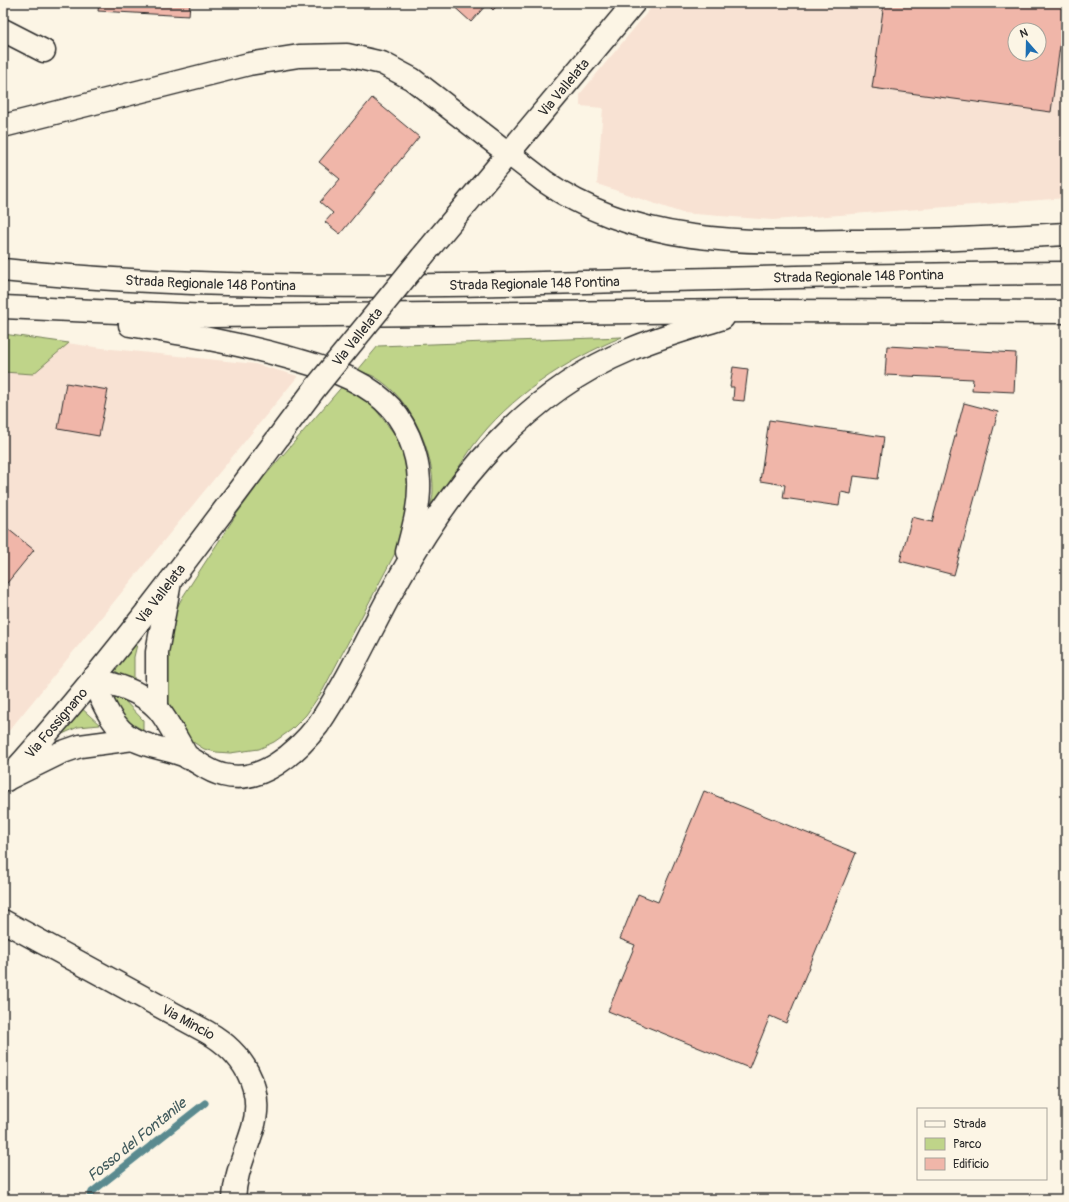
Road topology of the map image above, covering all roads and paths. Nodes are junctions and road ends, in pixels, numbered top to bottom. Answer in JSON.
{"nodes":[{"id":1,"x":634,"y":3,"type":"edge"},
{"id":2,"x":3,"y":30,"type":"edge"},
{"id":3,"x":44,"y":51,"type":"dead end"},
{"id":4,"x":3,"y":126,"type":"edge"},
{"id":5,"x":508,"y":153,"type":"junction"},
{"id":6,"x":1066,"y":234,"type":"edge"},
{"id":7,"x":3,"y":270,"type":"edge"},
{"id":8,"x":1066,"y":273,"type":"edge"},
{"id":9,"x":3,"y":307,"type":"edge"},
{"id":10,"x":38,"y":309,"type":"junction"},
{"id":11,"x":747,"y":311,"type":"junction"},
{"id":12,"x":1066,"y":312,"type":"edge"},
{"id":13,"x":401,"y":574,"type":"junction"},
{"id":14,"x":170,"y":582,"type":"junction"},
{"id":15,"x":92,"y":679,"type":"junction"},
{"id":16,"x":157,"y":708,"type":"junction"},
{"id":17,"x":133,"y":739,"type":"junction"},
{"id":18,"x":188,"y":758,"type":"junction"},
{"id":19,"x":5,"y":781,"type":"edge"},
{"id":20,"x":3,"y":922,"type":"edge"},
{"id":21,"x":234,"y":1199,"type":"edge"}],
"edges":[{"from":1,"to":5,"type":"main road","name":"Via Vallelata"},
{"from":2,"to":3,"type":"main road"},
{"from":4,"to":5,"type":"main road"},
{"from":5,"to":6,"type":"main road"},
{"from":5,"to":14,"type":"main road","name":"Via Vallelata","bridge":true},
{"from":7,"to":8,"type":"main road","name":"Strada Regionale 148 Pontina"},
{"from":9,"to":10,"type":"main road","name":"Strada Regionale 148 Pontina"},
{"from":10,"to":11,"type":"main road","name":"Strada Regionale 148 Pontina"},
{"from":10,"to":13,"type":"main road"},
{"from":11,"to":12,"type":"main road","name":"Strada Regionale 148 Pontina"},
{"from":11,"to":13,"type":"main road"},
{"from":13,"to":18,"type":"main road"},
{"from":14,"to":15,"type":"main road","name":"Via Vallelata"},
{"from":14,"to":16,"type":"main road"},
{"from":15,"to":16,"type":"main road"},
{"from":15,"to":17,"type":"main road"},
{"from":15,"to":19,"type":"main road","name":"Via Fossignano"},
{"from":16,"to":18,"type":"main road"},
{"from":17,"to":18,"type":"main road"},
{"from":17,"to":19,"type":"main road"},
{"from":20,"to":21,"type":"main road","name":"Via Mincio"}]}
